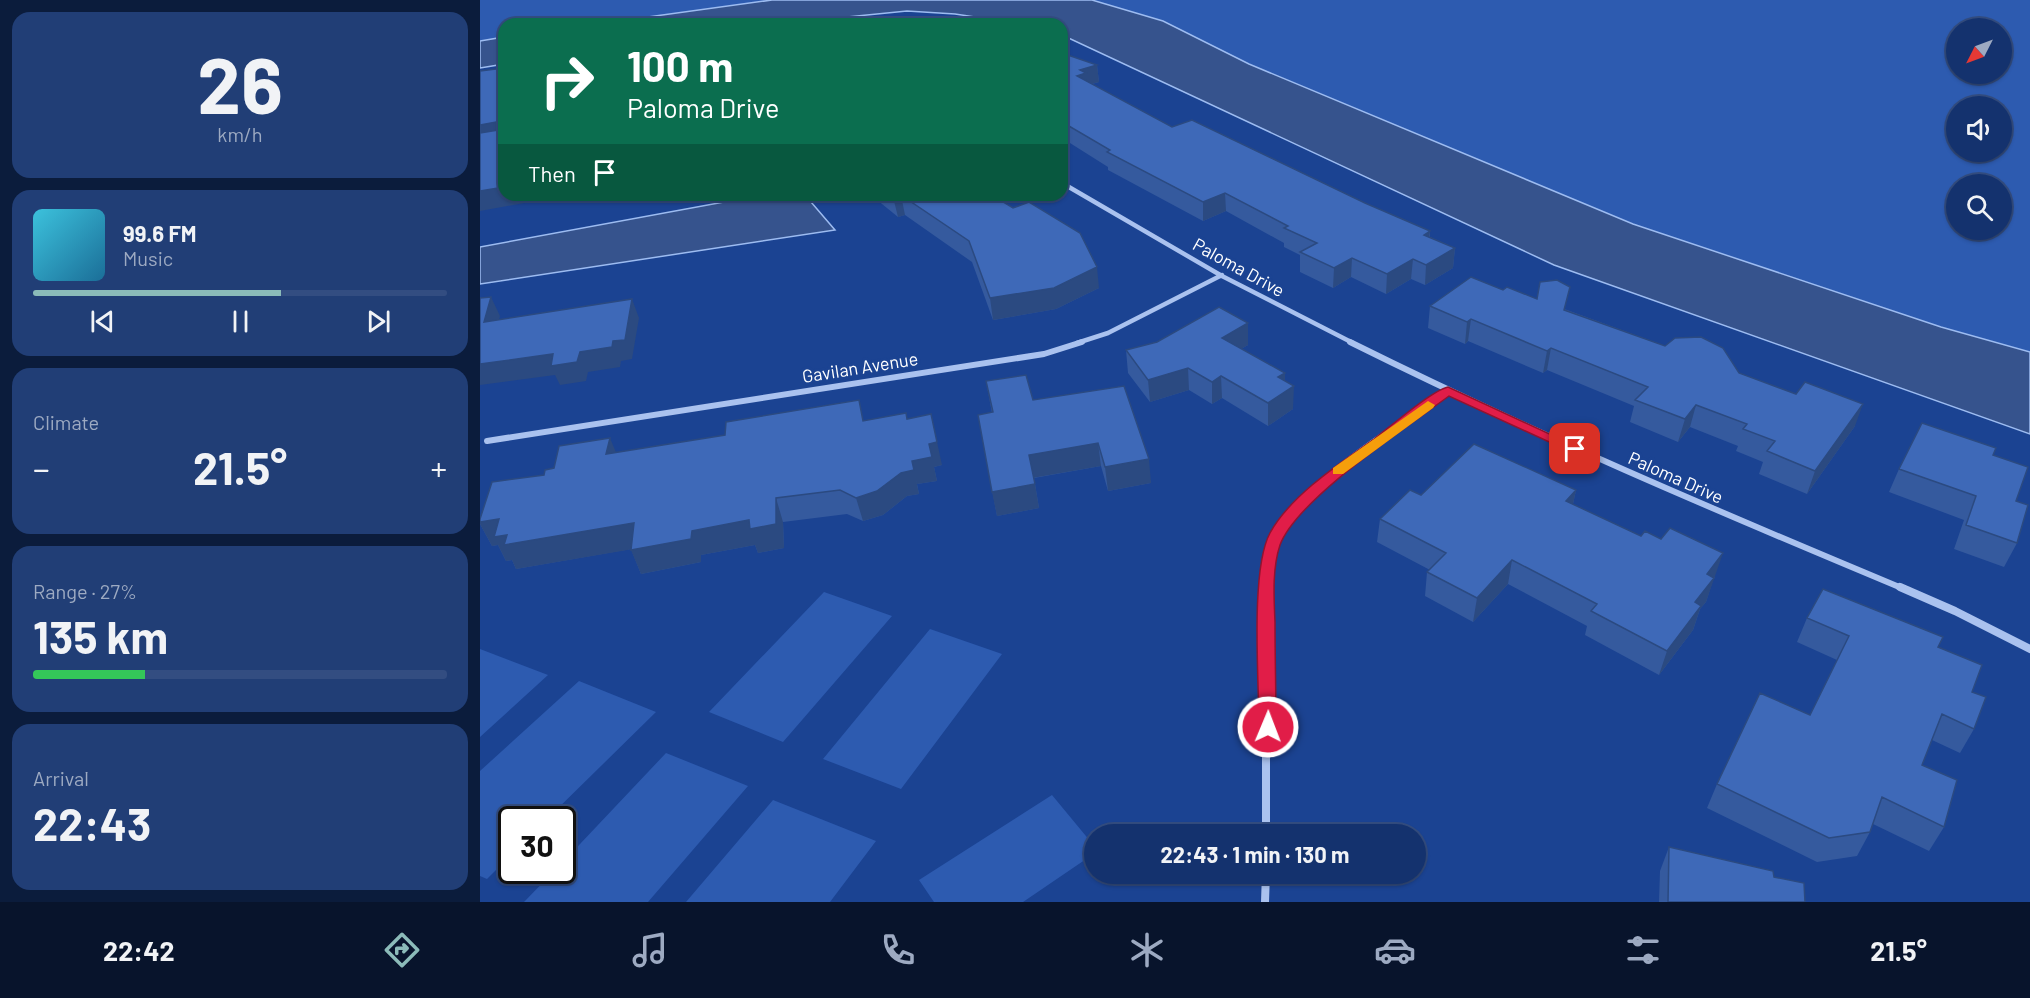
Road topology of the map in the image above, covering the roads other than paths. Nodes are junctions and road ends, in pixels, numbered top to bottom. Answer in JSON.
{"nodes":[{"id":1,"x":1068,"y":186,"type":"edge"},
{"id":2,"x":1222,"y":275,"type":"junction"},
{"id":3,"x":1448,"y":391,"type":"junction"},
{"id":4,"x":488,"y":441,"type":"dead end"},
{"id":5,"x":2030,"y":649,"type":"edge"},
{"id":6,"x":1266,"y":824,"type":"edge"},
{"id":7,"x":1266,"y":884,"type":"edge"},
{"id":8,"x":1265,"y":902,"type":"edge"}],
"edges":[{"from":1,"to":2,"type":"street","name":"Paloma Drive"},
{"from":2,"to":3,"type":"street","name":"Paloma Drive"},
{"from":2,"to":4,"type":"street","name":"Gavilan Avenue"},
{"from":3,"to":5,"type":"street","name":"Paloma Drive"},
{"from":3,"to":6,"type":"street"},
{"from":7,"to":8,"type":"street"}]}
